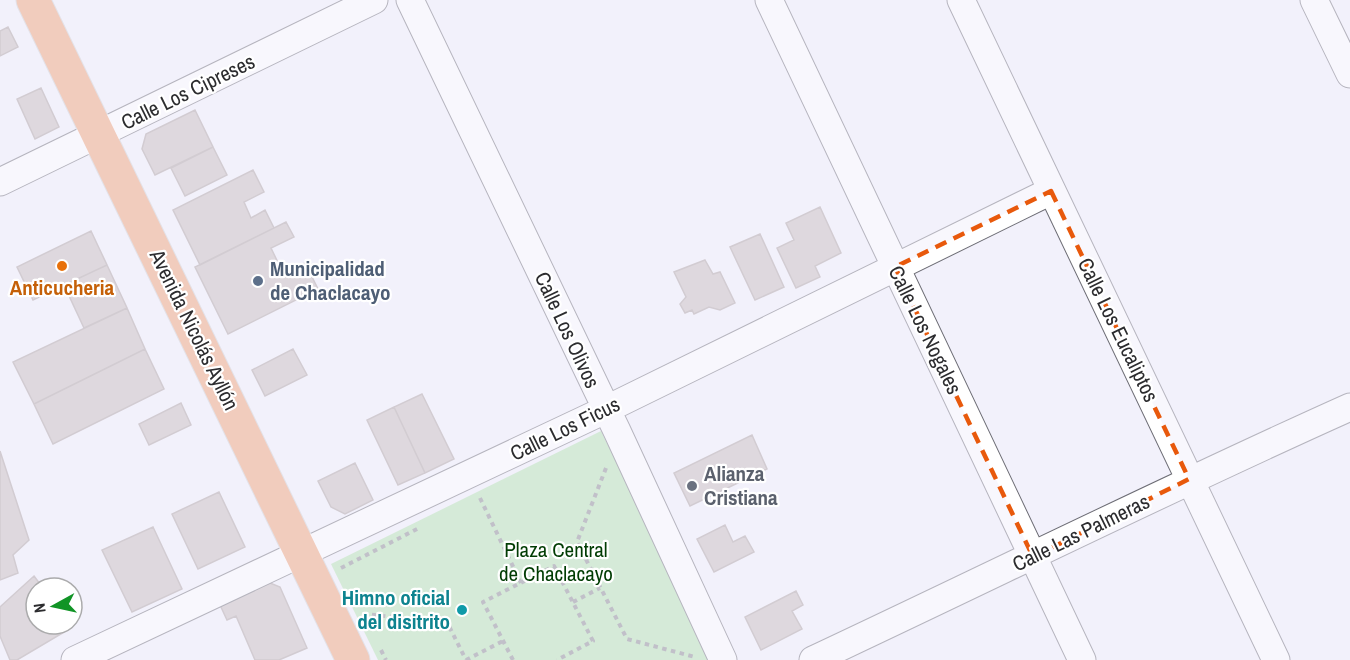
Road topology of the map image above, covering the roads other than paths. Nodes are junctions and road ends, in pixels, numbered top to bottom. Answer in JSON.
{"nodes":[{"id":1,"x":33,"y":0,"type":"edge"},
{"id":2,"x":374,"y":0,"type":"edge"},
{"id":3,"x":410,"y":0,"type":"edge"},
{"id":4,"x":769,"y":0,"type":"edge"},
{"id":5,"x":961,"y":0,"type":"edge"},
{"id":6,"x":1314,"y":0,"type":"edge"},
{"id":7,"x":1350,"y":74,"type":"edge"},
{"id":8,"x":100,"y":135,"type":"junction"},
{"id":9,"x":0,"y":182,"type":"edge"},
{"id":10,"x":1052,"y":191,"type":"junction"},
{"id":11,"x":895,"y":267,"type":"junction"},
{"id":12,"x":1350,"y":407,"type":"edge"},
{"id":13,"x":605,"y":410,"type":"junction"},
{"id":14,"x":1189,"y":479,"type":"junction"},
{"id":15,"x":300,"y":552,"type":"junction"},
{"id":16,"x":1033,"y":557,"type":"junction"},
{"id":17,"x":365,"y":651,"type":"edge"},
{"id":18,"x":75,"y":660,"type":"edge"},
{"id":19,"x":723,"y":660,"type":"edge"},
{"id":20,"x":813,"y":660,"type":"edge"},
{"id":21,"x":1082,"y":660,"type":"edge"},
{"id":22,"x":1276,"y":660,"type":"edge"}],
"edges":[{"from":1,"to":8,"type":"highway","name":"Avenida Nicolás Ayllón"},
{"from":2,"to":8,"type":"street","name":"Calle Los Cipreses"},
{"from":3,"to":13,"type":"street","name":"Calle Los Olivos"},
{"from":4,"to":11,"type":"street","name":"Calle Los Nogales"},
{"from":5,"to":10,"type":"street","name":"Calle Los Eucaliptos"},
{"from":6,"to":7,"type":"street"},
{"from":8,"to":9,"type":"street","name":"Calle Los Cipreses"},
{"from":8,"to":15,"type":"highway","name":"Avenida Nicolás Ayllón"},
{"from":10,"to":11,"type":"street","name":"Calle Los Ficus"},
{"from":10,"to":14,"type":"street","name":"Calle Los Eucaliptos"},
{"from":11,"to":13,"type":"street","name":"Calle Los Ficus"},
{"from":11,"to":16,"type":"street","name":"Calle Los Nogales"},
{"from":12,"to":14,"type":"street","name":"Calle Las Palmeras"},
{"from":13,"to":15,"type":"street","name":"Calle Los Ficus"},
{"from":13,"to":19,"type":"street","name":"Calle Los Olivos"},
{"from":14,"to":16,"type":"street","name":"Calle Las Palmeras"},
{"from":14,"to":22,"type":"street","name":"Calle Los Eucaliptos"},
{"from":15,"to":17,"type":"highway","name":"Avenida Nicolás Ayllón"},
{"from":15,"to":18,"type":"street","name":"Calle Los Ficus"},
{"from":16,"to":20,"type":"street","name":"Calle Las Palmeras"},
{"from":16,"to":21,"type":"street","name":"Calle Los Nogales"}]}
